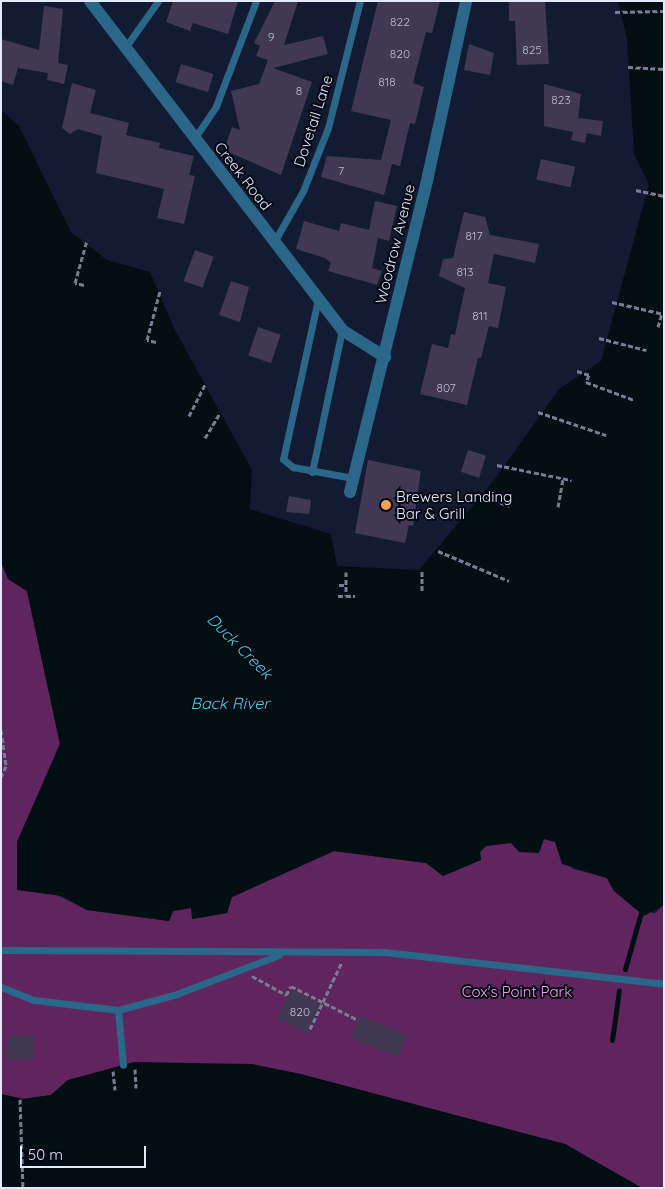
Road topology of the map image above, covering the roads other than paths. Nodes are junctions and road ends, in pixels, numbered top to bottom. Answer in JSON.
{"nodes":[{"id":1,"x":90,"y":1,"type":"edge"},
{"id":2,"x":158,"y":1,"type":"edge"},
{"id":3,"x":256,"y":1,"type":"edge"},
{"id":4,"x":360,"y":1,"type":"edge"},
{"id":5,"x":466,"y":1,"type":"edge"},
{"id":6,"x":127,"y":45,"type":"junction"},
{"id":7,"x":194,"y":139,"type":"junction"},
{"id":8,"x":274,"y":242,"type":"junction"},
{"id":9,"x":318,"y":299,"type":"junction"},
{"id":10,"x":342,"y":330,"type":"junction"},
{"id":11,"x":384,"y":357,"type":"junction"},
{"id":12,"x":312,"y":472,"type":"junction"},
{"id":13,"x":353,"y":478,"type":"junction"},
{"id":14,"x":350,"y":492,"type":"dead end"},
{"id":15,"x":1,"y":950,"type":"edge"},
{"id":16,"x":285,"y":953,"type":"junction"},
{"id":17,"x":664,"y":984,"type":"edge"},
{"id":18,"x":1,"y":987,"type":"edge"},
{"id":19,"x":118,"y":1010,"type":"junction"},
{"id":20,"x":123,"y":1065,"type":"dead end"}],
"edges":[{"from":1,"to":6,"type":"street","name":"Creek Road"},
{"from":2,"to":6,"type":"lane"},
{"from":3,"to":7,"type":"lane"},
{"from":4,"to":8,"type":"lane","name":"Dovetail Lane"},
{"from":5,"to":11,"type":"street","name":"Woodrow Avenue"},
{"from":6,"to":7,"type":"street","name":"Creek Road"},
{"from":7,"to":8,"type":"street","name":"Creek Road"},
{"from":8,"to":9,"type":"street","name":"Creek Road"},
{"from":9,"to":10,"type":"street","name":"Creek Road"},
{"from":9,"to":12,"type":"lane"},
{"from":10,"to":11,"type":"street","name":"Creek Road"},
{"from":10,"to":12,"type":"lane"},
{"from":11,"to":13,"type":"street","name":"Woodrow Avenue"},
{"from":12,"to":13,"type":"lane"},
{"from":13,"to":14,"type":"street","name":"Woodrow Avenue"},
{"from":15,"to":16,"type":"lane"},
{"from":16,"to":17,"type":"lane"},
{"from":16,"to":19,"type":"lane"},
{"from":18,"to":19,"type":"lane"},
{"from":19,"to":20,"type":"lane"}]}
